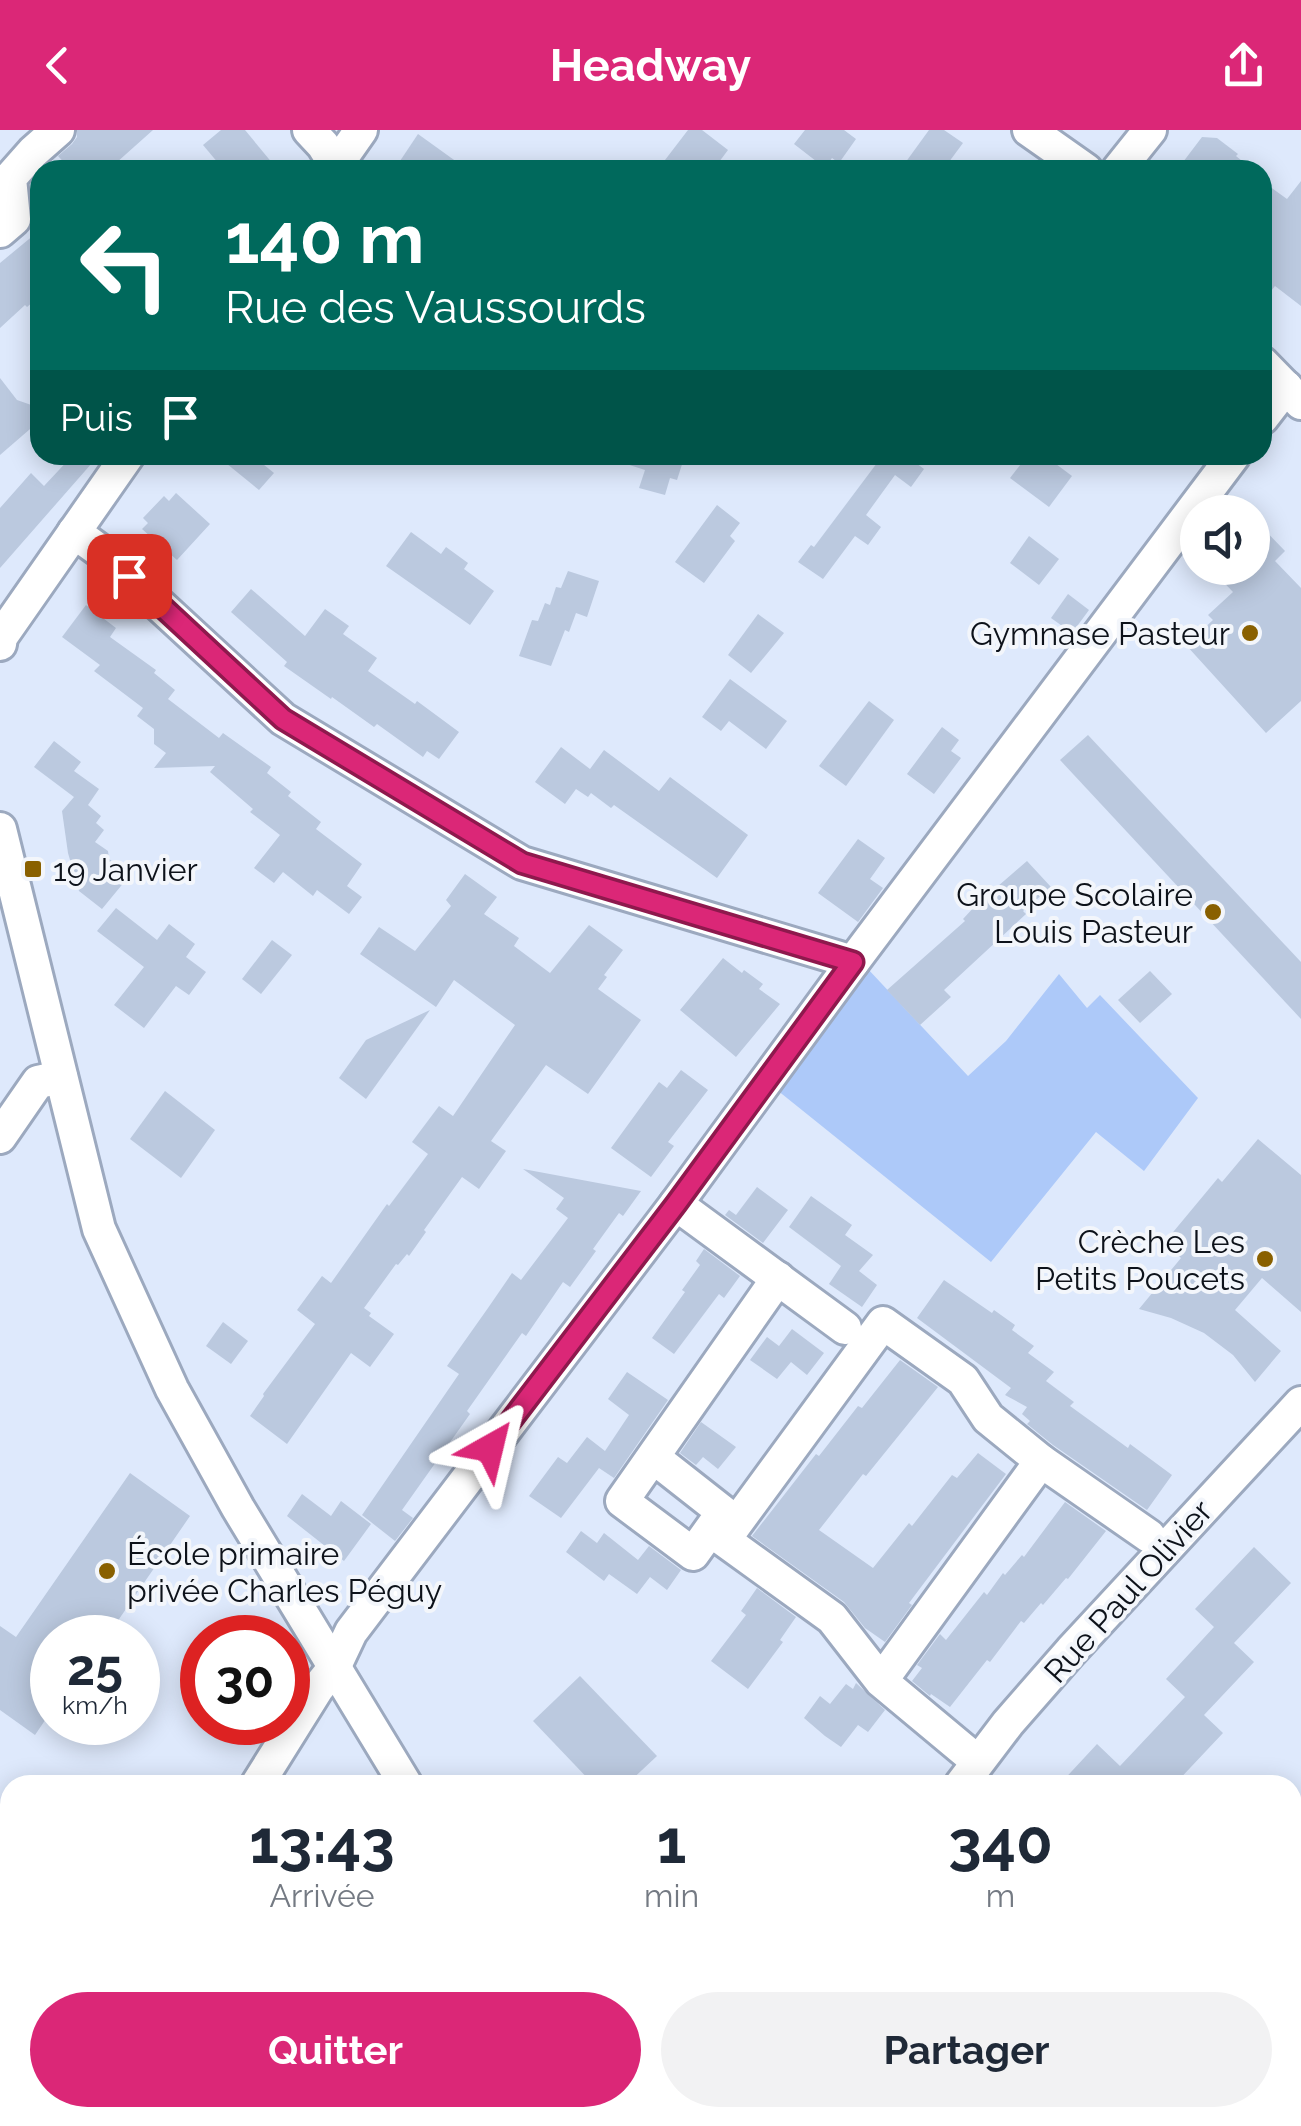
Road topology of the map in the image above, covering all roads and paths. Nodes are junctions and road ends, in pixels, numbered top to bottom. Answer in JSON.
{"nodes":[{"id":1,"x":58,"y":130,"type":"edge"},
{"id":2,"x":309,"y":130,"type":"edge"},
{"id":3,"x":361,"y":130,"type":"edge"},
{"id":4,"x":1029,"y":130,"type":"edge"},
{"id":5,"x":1150,"y":130,"type":"edge"},
{"id":6,"x":331,"y":160,"type":"edge"},
{"id":7,"x":340,"y":160,"type":"edge"},
{"id":8,"x":1072,"y":160,"type":"edge"},
{"id":9,"x":1126,"y":160,"type":"edge"},
{"id":10,"x":0,"y":231,"type":"edge"},
{"id":11,"x":1272,"y":373,"type":"edge"},
{"id":12,"x":1293,"y":395,"type":"edge"},
{"id":13,"x":1272,"y":411,"type":"edge"},
{"id":14,"x":121,"y":465,"type":"edge"},
{"id":15,"x":1226,"y":465,"type":"edge"},
{"id":16,"x":74,"y":532,"type":"junction"},
{"id":17,"x":0,"y":639,"type":"edge"},
{"id":18,"x":0,"y":829,"type":"edge"},
{"id":19,"x":853,"y":962,"type":"junction"},
{"id":20,"x":61,"y":1077,"type":"junction"},
{"id":21,"x":0,"y":1137,"type":"edge"},
{"id":22,"x":676,"y":1204,"type":"junction"},
{"id":23,"x":778,"y":1278,"type":"junction"},
{"id":24,"x":845,"y":1328,"type":"dead end"},
{"id":25,"x":1301,"y":1402,"type":"edge"},
{"id":26,"x":653,"y":1457,"type":"dead end"},
{"id":27,"x":1041,"y":1461,"type":"junction"},
{"id":28,"x":1148,"y":1536,"type":"dead end"},
{"id":29,"x":334,"y":1668,"type":"junction"},
{"id":30,"x":881,"y":1681,"type":"junction"},
{"id":31,"x":969,"y":1773,"type":"edge"},
{"id":32,"x":263,"y":1775,"type":"edge"},
{"id":33,"x":400,"y":1775,"type":"edge"}],
"edges":[{"from":1,"to":10,"type":"street"},
{"from":2,"to":6,"type":"street"},
{"from":3,"to":7,"type":"street"},
{"from":4,"to":8,"type":"street"},
{"from":5,"to":9,"type":"street"},
{"from":11,"to":12,"type":"street"},
{"from":12,"to":13,"type":"street"},
{"from":14,"to":16,"type":"street"},
{"from":15,"to":19,"type":"street"},
{"from":16,"to":17,"type":"street"},
{"from":16,"to":19,"type":"street"},
{"from":18,"to":20,"type":"street"},
{"from":19,"to":22,"type":"street"},
{"from":20,"to":21,"type":"street"},
{"from":20,"to":29,"type":"street"},
{"from":22,"to":23,"type":"street"},
{"from":22,"to":29,"type":"street"},
{"from":23,"to":24,"type":"street"},
{"from":23,"to":26,"type":"street"},
{"from":25,"to":31,"type":"street","name":"Rue Paul Olivier"},
{"from":27,"to":28,"type":"street"},
{"from":27,"to":30,"type":"street"},
{"from":27,"to":30,"type":"street"},
{"from":29,"to":32,"type":"street"},
{"from":29,"to":33,"type":"street"},
{"from":30,"to":31,"type":"street"}]}
